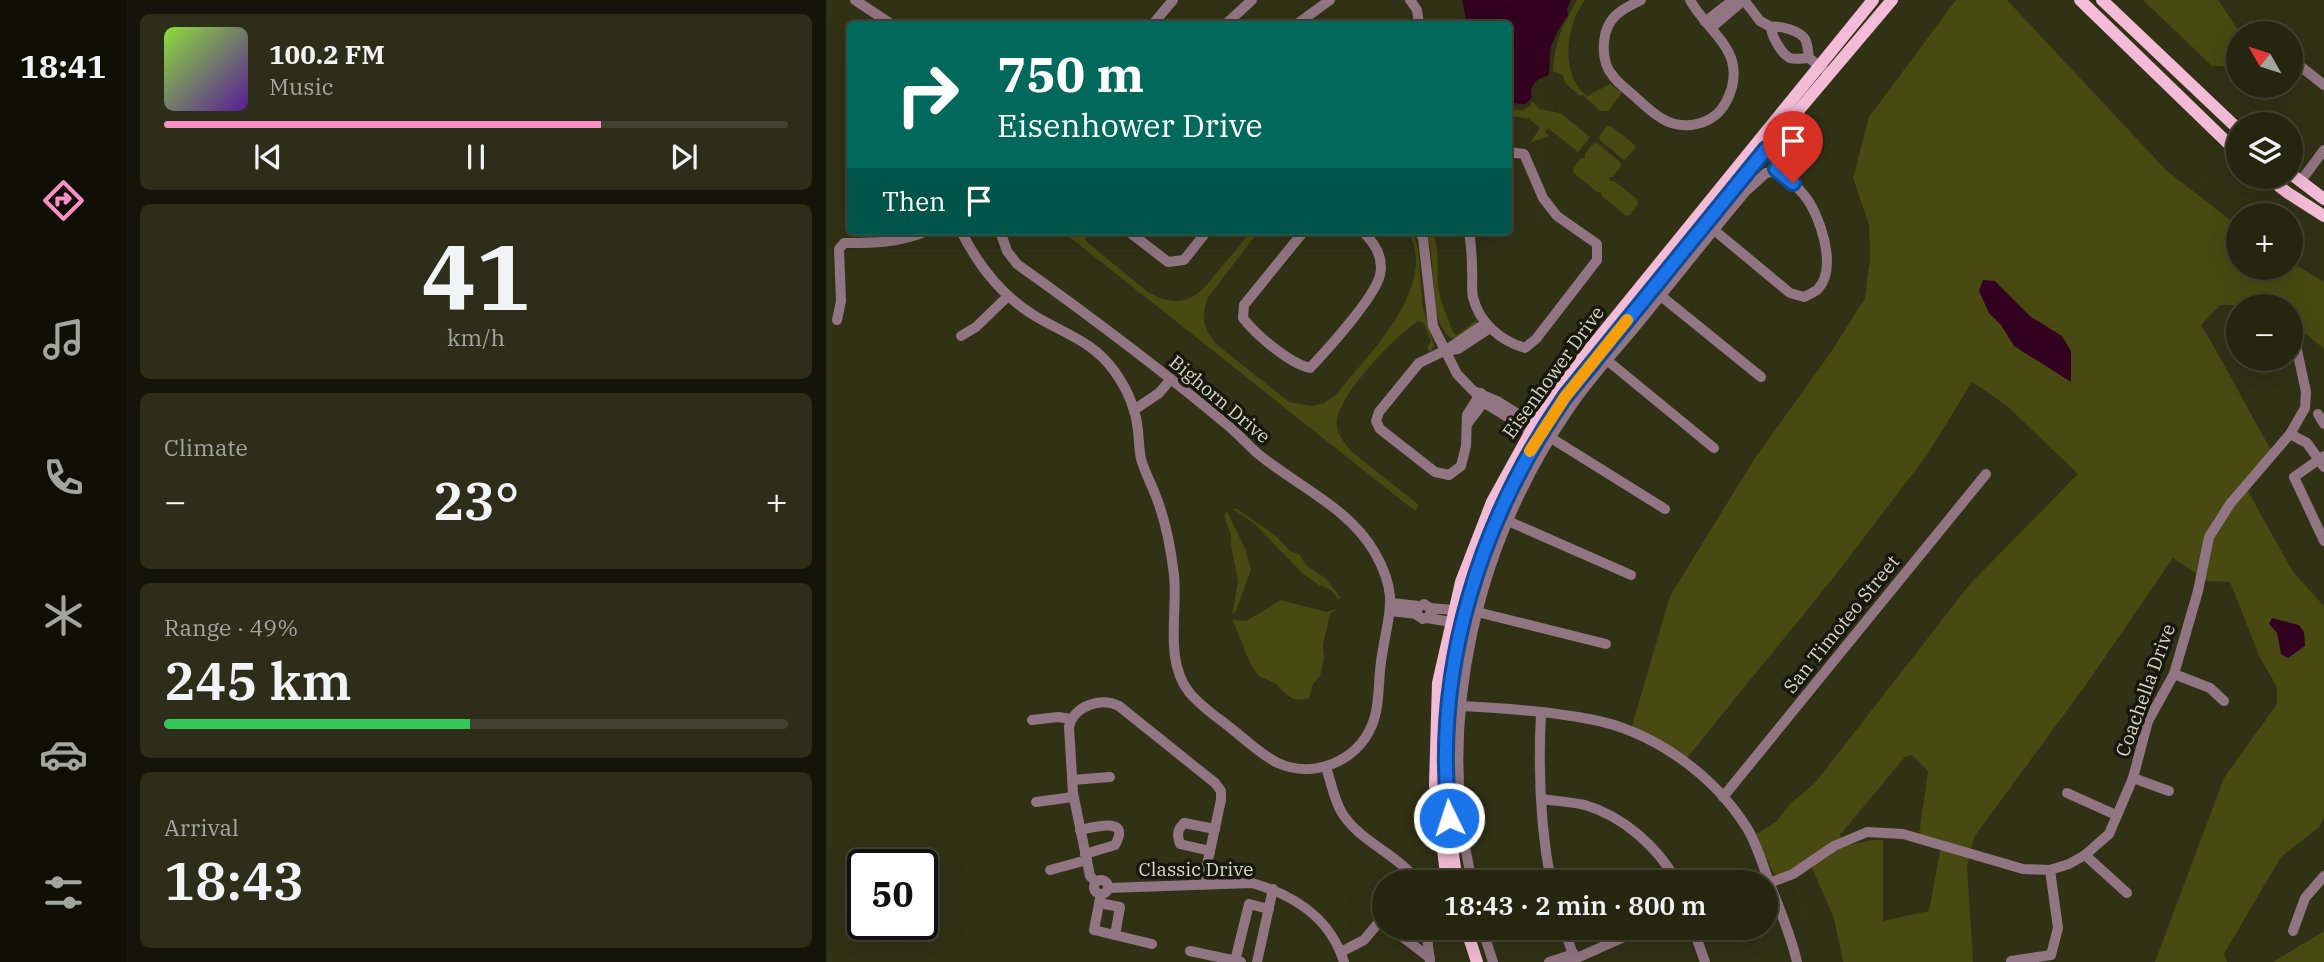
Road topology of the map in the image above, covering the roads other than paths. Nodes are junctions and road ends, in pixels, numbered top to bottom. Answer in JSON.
{"nodes":[{"id":1,"x":855,"y":0,"type":"edge"},
{"id":2,"x":1173,"y":0,"type":"edge"},
{"id":3,"x":1251,"y":0,"type":"edge"},
{"id":4,"x":1330,"y":0,"type":"edge"},
{"id":5,"x":1410,"y":0,"type":"edge"},
{"id":6,"x":1642,"y":0,"type":"edge"},
{"id":7,"x":1690,"y":0,"type":"edge"},
{"id":8,"x":1733,"y":0,"type":"edge"},
{"id":9,"x":1744,"y":0,"type":"edge"},
{"id":10,"x":1873,"y":0,"type":"edge"},
{"id":11,"x":1892,"y":0,"type":"edge"},
{"id":12,"x":2080,"y":0,"type":"edge"},
{"id":13,"x":2102,"y":0,"type":"edge"},
{"id":14,"x":1315,"y":4,"type":"edge"},
{"id":15,"x":886,"y":21,"type":"edge"},
{"id":16,"x":1156,"y":21,"type":"edge"},
{"id":17,"x":1229,"y":21,"type":"edge"},
{"id":18,"x":1300,"y":21,"type":"edge"},
{"id":19,"x":1419,"y":21,"type":"edge"},
{"id":20,"x":1708,"y":25,"type":"junction"},
{"id":21,"x":1770,"y":26,"type":"junction"},
{"id":22,"x":1790,"y":32,"type":"junction"},
{"id":23,"x":1779,"y":45,"type":"junction"},
{"id":24,"x":1819,"y":66,"type":"junction"},
{"id":25,"x":2303,"y":68,"type":"edge"},
{"id":26,"x":2324,"y":85,"type":"edge"},
{"id":27,"x":2195,"y":111,"type":"junction"},
{"id":28,"x":2226,"y":118,"type":"edge"},
{"id":29,"x":2226,"y":129,"type":"edge"},
{"id":30,"x":2226,"y":141,"type":"edge"},
{"id":31,"x":1766,"y":149,"type":"junction"},
{"id":32,"x":2324,"y":150,"type":"edge"},
{"id":33,"x":1512,"y":152,"type":"edge"},
{"id":34,"x":1776,"y":169,"type":"junction"},
{"id":35,"x":2303,"y":170,"type":"edge"},
{"id":36,"x":2303,"y":184,"type":"edge"},
{"id":37,"x":2283,"y":189,"type":"edge"},
{"id":38,"x":2324,"y":199,"type":"edge"},
{"id":39,"x":2324,"y":216,"type":"edge"},
{"id":40,"x":1714,"y":230,"type":"junction"},
{"id":41,"x":918,"y":235,"type":"edge"},
{"id":42,"x":963,"y":235,"type":"edge"},
{"id":43,"x":1001,"y":235,"type":"edge"},
{"id":44,"x":1133,"y":235,"type":"edge"},
{"id":45,"x":1204,"y":235,"type":"edge"},
{"id":46,"x":1301,"y":235,"type":"edge"},
{"id":47,"x":1366,"y":235,"type":"edge"},
{"id":48,"x":1422,"y":235,"type":"edge"},
{"id":49,"x":1470,"y":235,"type":"edge"},
{"id":50,"x":1009,"y":296,"type":"junction"},
{"id":51,"x":1661,"y":296,"type":"junction"},
{"id":52,"x":837,"y":320,"type":"dead end"},
{"id":53,"x":1488,"y":325,"type":"junction"},
{"id":54,"x":961,"y":336,"type":"dead end"},
{"id":55,"x":1444,"y":351,"type":"junction"},
{"id":56,"x":1608,"y":361,"type":"junction"},
{"id":57,"x":2301,"y":371,"type":"edge"},
{"id":58,"x":1761,"y":377,"type":"dead end"},
{"id":59,"x":1171,"y":379,"type":"junction"},
{"id":60,"x":1481,"y":396,"type":"junction"},
{"id":61,"x":1134,"y":410,"type":"junction"},
{"id":62,"x":1540,"y":431,"type":"junction"},
{"id":63,"x":2290,"y":434,"type":"junction"},
{"id":64,"x":1714,"y":448,"type":"dead end"},
{"id":65,"x":2322,"y":460,"type":"edge"},
{"id":66,"x":1986,"y":474,"type":"dead end"},
{"id":67,"x":1665,"y":509,"type":"dead end"},
{"id":68,"x":1508,"y":521,"type":"junction"},
{"id":69,"x":2324,"y":541,"type":"edge"},
{"id":70,"x":1631,"y":575,"type":"dead end"},
{"id":71,"x":1391,"y":607,"type":"junction"},
{"id":72,"x":1477,"y":612,"type":"junction"},
{"id":73,"x":1452,"y":616,"type":"junction"},
{"id":74,"x":1606,"y":643,"type":"dead end"},
{"id":75,"x":1452,"y":672,"type":"junction"},
{"id":76,"x":2174,"y":674,"type":"junction"},
{"id":77,"x":2224,"y":701,"type":"dead end"},
{"id":78,"x":1462,"y":706,"type":"junction"},
{"id":79,"x":1541,"y":713,"type":"junction"},
{"id":80,"x":1071,"y":719,"type":"junction"},
{"id":81,"x":1032,"y":720,"type":"dead end"},
{"id":82,"x":1326,"y":767,"type":"junction"},
{"id":83,"x":1110,"y":777,"type":"dead end"},
{"id":84,"x":2133,"y":778,"type":"junction"},
{"id":85,"x":1072,"y":780,"type":"junction"},
{"id":86,"x":2169,"y":791,"type":"dead end"},
{"id":87,"x":2067,"y":793,"type":"dead end"},
{"id":88,"x":1073,"y":797,"type":"junction"},
{"id":89,"x":1723,"y":797,"type":"junction"},
{"id":90,"x":1541,"y":799,"type":"junction"},
{"id":91,"x":1036,"y":802,"type":"dead end"},
{"id":92,"x":2116,"y":815,"type":"junction"},
{"id":93,"x":1214,"y":829,"type":"junction"},
{"id":94,"x":1080,"y":830,"type":"junction"},
{"id":95,"x":1210,"y":851,"type":"junction"},
{"id":96,"x":2085,"y":855,"type":"junction"},
{"id":97,"x":1086,"y":857,"type":"junction"},
{"id":98,"x":1050,"y":870,"type":"dead end"},
{"id":99,"x":1408,"y":870,"type":"edge"},
{"id":100,"x":1446,"y":870,"type":"edge"},
{"id":101,"x":1456,"y":870,"type":"edge"},
{"id":102,"x":1470,"y":870,"type":"edge"},
{"id":103,"x":1549,"y":870,"type":"edge"},
{"id":104,"x":1671,"y":870,"type":"edge"},
{"id":105,"x":1766,"y":870,"type":"edge"},
{"id":106,"x":2050,"y":870,"type":"junction"},
{"id":107,"x":2324,"y":876,"type":"edge"},
{"id":108,"x":1778,"y":880,"type":"edge"},
{"id":109,"x":1206,"y":884,"type":"junction"},
{"id":110,"x":1273,"y":889,"type":"junction"},
{"id":111,"x":2127,"y":893,"type":"dead end"},
{"id":112,"x":1103,"y":895,"type":"junction"},
{"id":113,"x":1778,"y":906,"type":"edge"},
{"id":114,"x":1269,"y":909,"type":"junction"},
{"id":115,"x":1372,"y":930,"type":"edge"},
{"id":116,"x":2293,"y":931,"type":"dead end"},
{"id":117,"x":1115,"y":935,"type":"junction"},
{"id":118,"x":1406,"y":940,"type":"edge"},
{"id":119,"x":1428,"y":940,"type":"edge"},
{"id":120,"x":1462,"y":940,"type":"edge"},
{"id":121,"x":1470,"y":940,"type":"edge"},
{"id":122,"x":1486,"y":940,"type":"edge"},
{"id":123,"x":1567,"y":940,"type":"edge"},
{"id":124,"x":1615,"y":940,"type":"edge"},
{"id":125,"x":1697,"y":940,"type":"edge"},
{"id":126,"x":1152,"y":944,"type":"dead end"},
{"id":127,"x":1190,"y":951,"type":"dead end"},
{"id":128,"x":1342,"y":957,"type":"edge"},
{"id":129,"x":1573,"y":959,"type":"edge"},
{"id":130,"x":2055,"y":959,"type":"edge"},
{"id":131,"x":1430,"y":960,"type":"edge"},
{"id":132,"x":1238,"y":961,"type":"edge"},
{"id":133,"x":2011,"y":961,"type":"edge"},
{"id":134,"x":1257,"y":962,"type":"edge"},
{"id":135,"x":1468,"y":962,"type":"edge"},
{"id":136,"x":1477,"y":962,"type":"edge"},
{"id":137,"x":1493,"y":962,"type":"edge"},
{"id":138,"x":1549,"y":962,"type":"edge"},
{"id":139,"x":1705,"y":962,"type":"edge"},
{"id":140,"x":1797,"y":962,"type":"edge"}],
"edges":[{"from":1,"to":15,"type":"street"},
{"from":2,"to":16,"type":"street"},
{"from":3,"to":17,"type":"street"},
{"from":4,"to":14,"type":"street"},
{"from":5,"to":19,"type":"street"},
{"from":6,"to":20,"type":"street"},
{"from":7,"to":20,"type":"street"},
{"from":8,"to":20,"type":"street"},
{"from":9,"to":20,"type":"street"},
{"from":9,"to":21,"type":"street"},
{"from":10,"to":24,"type":"main road","name":"Eisenhower Drive"},
{"from":11,"to":24,"type":"main road","name":"Eisenhower Drive"},
{"from":12,"to":27,"type":"main road"},
{"from":13,"to":28,"type":"main road"},
{"from":14,"to":18,"type":"street"},
{"from":21,"to":22,"type":"street"},
{"from":21,"to":23,"type":"street"},
{"from":22,"to":23,"type":"street"},
{"from":22,"to":24,"type":"street"},
{"from":23,"to":24,"type":"street"},
{"from":24,"to":31,"type":"main road","name":"Eisenhower Drive"},
{"from":24,"to":62,"type":"main road","name":"Eisenhower Drive"},
{"from":25,"to":26,"type":"street"},
{"from":27,"to":29,"type":"main road"},
{"from":27,"to":30,"type":"main road"},
{"from":31,"to":34,"type":"street"},
{"from":31,"to":62,"type":"main road","name":"Eisenhower Drive"},
{"from":32,"to":35,"type":"street"},
{"from":33,"to":53,"type":"street"},
{"from":34,"to":40,"type":"street","name":"Eisenhower Drive"},
{"from":34,"to":40,"type":"street"},
{"from":36,"to":38,"type":"main road"},
{"from":37,"to":39,"type":"main road"},
{"from":40,"to":51,"type":"street","name":"Eisenhower Drive"},
{"from":41,"to":52,"type":"street"},
{"from":42,"to":50,"type":"street"},
{"from":43,"to":59,"type":"street","name":"Bighorn Drive"},
{"from":44,"to":45,"type":"street"},
{"from":46,"to":47,"type":"street"},
{"from":48,"to":55,"type":"street"},
{"from":49,"to":53,"type":"street"},
{"from":50,"to":54,"type":"street"},
{"from":50,"to":61,"type":"street"},
{"from":51,"to":56,"type":"street","name":"Eisenhower Drive"},
{"from":51,"to":58,"type":"street"},
{"from":53,"to":55,"type":"street"},
{"from":55,"to":60,"type":"street"},
{"from":55,"to":60,"type":"street"},
{"from":56,"to":62,"type":"street","name":"Eisenhower Drive"},
{"from":56,"to":64,"type":"street"},
{"from":57,"to":63,"type":"street","name":"Coachella Drive"},
{"from":59,"to":61,"type":"street"},
{"from":59,"to":71,"type":"street","name":"Bighorn Drive"},
{"from":60,"to":62,"type":"street"},
{"from":61,"to":82,"type":"street"},
{"from":62,"to":67,"type":"street"},
{"from":62,"to":68,"type":"street","name":"Eisenhower Drive"},
{"from":62,"to":73,"type":"main road","name":"Eisenhower Drive"},
{"from":62,"to":75,"type":"main road","name":"Eisenhower Drive"},
{"from":63,"to":65,"type":"street"},
{"from":63,"to":76,"type":"street","name":"Coachella Drive"},
{"from":65,"to":69,"type":"street"},
{"from":66,"to":89,"type":"street","name":"San Timoteo Street"},
{"from":68,"to":70,"type":"street"},
{"from":68,"to":72,"type":"street","name":"Eisenhower Drive"},
{"from":71,"to":73,"type":"street"},
{"from":71,"to":82,"type":"street"},
{"from":72,"to":74,"type":"street"},
{"from":72,"to":78,"type":"street","name":"Eisenhower Drive"},
{"from":73,"to":75,"type":"street"},
{"from":73,"to":100,"type":"main road","name":"Eisenhower Drive"},
{"from":75,"to":101,"type":"main road","name":"Eisenhower Drive"},
{"from":76,"to":77,"type":"street"},
{"from":76,"to":84,"type":"street","name":"Coachella Drive"},
{"from":78,"to":79,"type":"street"},
{"from":78,"to":102,"type":"street","name":"Eisenhower Drive"},
{"from":79,"to":89,"type":"street"},
{"from":79,"to":90,"type":"street"},
{"from":80,"to":81,"type":"street"},
{"from":80,"to":85,"type":"street"},
{"from":80,"to":93,"type":"street"},
{"from":82,"to":99,"type":"street"},
{"from":83,"to":85,"type":"street"},
{"from":84,"to":86,"type":"street"},
{"from":84,"to":92,"type":"street","name":"Coachella Drive"},
{"from":85,"to":88,"type":"street"},
{"from":87,"to":92,"type":"street"},
{"from":88,"to":91,"type":"street"},
{"from":88,"to":94,"type":"street"},
{"from":89,"to":105,"type":"street"},
{"from":90,"to":103,"type":"street"},
{"from":90,"to":104,"type":"street"},
{"from":92,"to":96,"type":"street","name":"Coachella Drive"},
{"from":93,"to":95,"type":"street"},
{"from":93,"to":95,"type":"street"},
{"from":94,"to":97,"type":"street"},
{"from":94,"to":97,"type":"street"},
{"from":95,"to":109,"type":"street"},
{"from":96,"to":106,"type":"street","name":"Coachella Drive"},
{"from":96,"to":111,"type":"street"},
{"from":97,"to":98,"type":"street"},
{"from":97,"to":112,"type":"street"},
{"from":106,"to":108,"type":"street","name":"Coachella Drive"},
{"from":106,"to":130,"type":"street"},
{"from":107,"to":116,"type":"street"},
{"from":109,"to":110,"type":"street","name":"Classic Drive"},
{"from":109,"to":112,"type":"street","name":"Classic Drive"},
{"from":110,"to":114,"type":"street"},
{"from":110,"to":128,"type":"street","name":"Classic Drive"},
{"from":112,"to":117,"type":"street"},
{"from":112,"to":117,"type":"street"},
{"from":113,"to":140,"type":"street"},
{"from":114,"to":132,"type":"street"},
{"from":114,"to":134,"type":"street"},
{"from":115,"to":128,"type":"street","name":"Classic Drive"},
{"from":117,"to":126,"type":"street"},
{"from":118,"to":131,"type":"street"},
{"from":119,"to":131,"type":"street"},
{"from":120,"to":135,"type":"main road"},
{"from":121,"to":136,"type":"main road"},
{"from":122,"to":137,"type":"street"},
{"from":123,"to":129,"type":"street"},
{"from":124,"to":129,"type":"street"},
{"from":125,"to":139,"type":"street"},
{"from":127,"to":132,"type":"street"},
{"from":129,"to":138,"type":"street"},
{"from":130,"to":133,"type":"street"}]}
